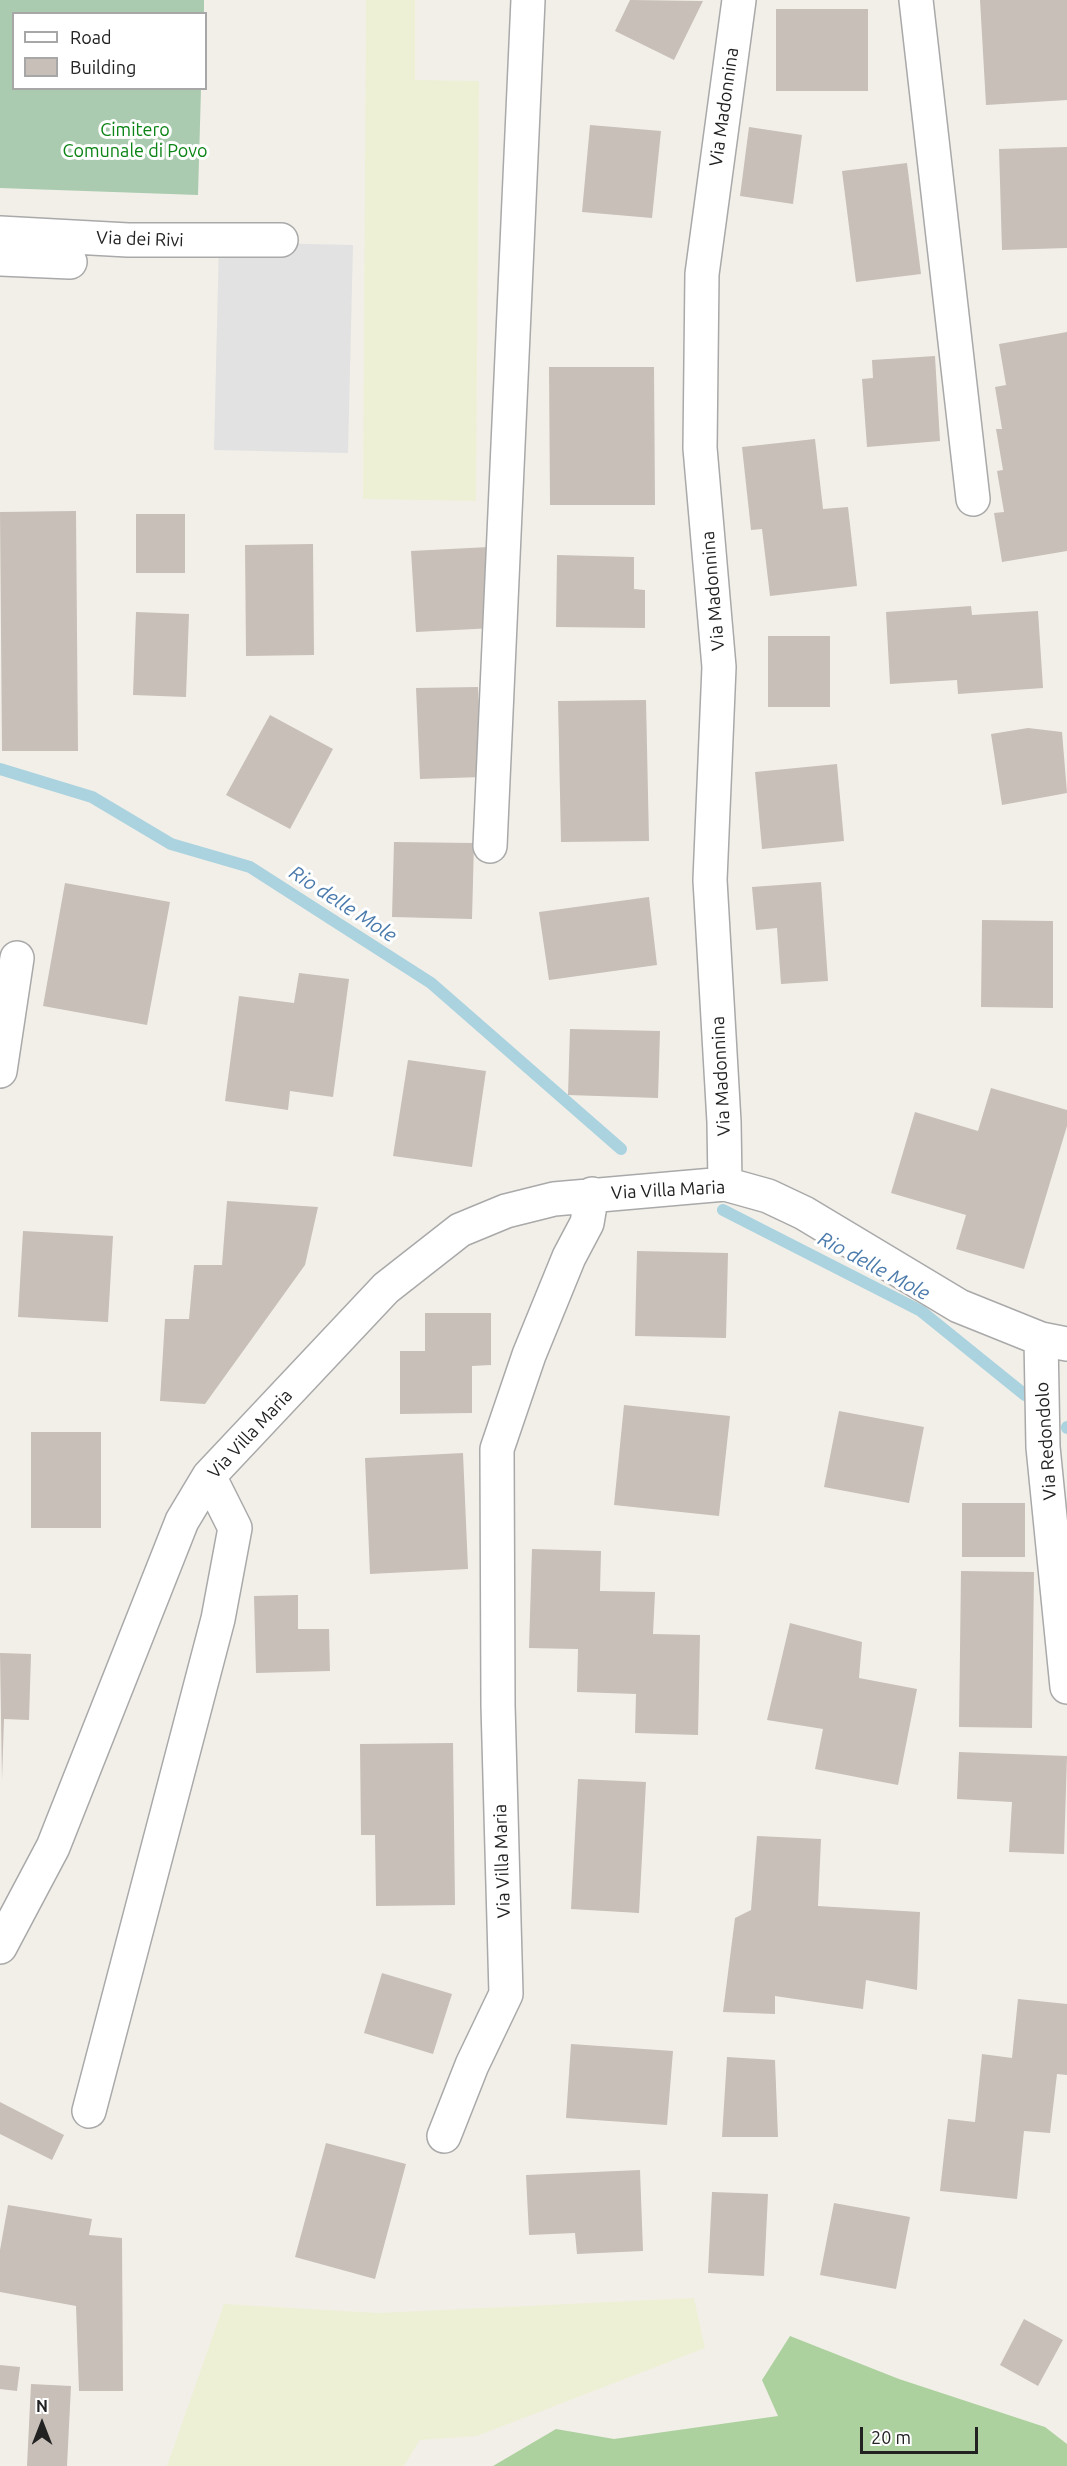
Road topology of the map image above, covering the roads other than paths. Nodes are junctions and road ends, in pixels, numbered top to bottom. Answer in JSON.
{"nodes":[{"id":1,"x":528,"y":0,"type":"edge"},
{"id":2,"x":739,"y":0,"type":"edge"},
{"id":3,"x":916,"y":0,"type":"edge"},
{"id":4,"x":0,"y":233,"type":"edge"},
{"id":5,"x":281,"y":240,"type":"dead end"},
{"id":6,"x":0,"y":259,"type":"edge"},
{"id":7,"x":70,"y":262,"type":"dead end"},
{"id":8,"x":973,"y":499,"type":"dead end"},
{"id":9,"x":490,"y":846,"type":"dead end"},
{"id":10,"x":17,"y":958,"type":"dead end"},
{"id":11,"x":0,"y":1071,"type":"edge"},
{"id":12,"x":725,"y":1184,"type":"junction"},
{"id":13,"x":592,"y":1194,"type":"junction"},
{"id":14,"x":1054,"y":1342,"type":"edge"},
{"id":15,"x":210,"y":1476,"type":"junction"},
{"id":16,"x":1067,"y":1687,"type":"edge"},
{"id":17,"x":0,"y":1947,"type":"edge"},
{"id":18,"x":89,"y":2111,"type":"dead end"},
{"id":19,"x":444,"y":2136,"type":"dead end"}],
"edges":[{"from":1,"to":9,"type":"street"},
{"from":2,"to":12,"type":"street","name":"Via Madonnina"},
{"from":3,"to":8,"type":"street"},
{"from":4,"to":5,"type":"street","name":"Via dei Rivi"},
{"from":6,"to":7,"type":"street"},
{"from":10,"to":11,"type":"street"},
{"from":12,"to":13,"type":"street","name":"Via Villa Maria"},
{"from":12,"to":14,"type":"street","name":"Via Villa Maria"},
{"from":13,"to":15,"type":"street","name":"Via Villa Maria"},
{"from":13,"to":19,"type":"street","name":"Via Villa Maria"},
{"from":14,"to":16,"type":"street","name":"Via Redondolo"},
{"from":15,"to":17,"type":"street","name":"Via Villa Maria"},
{"from":15,"to":18,"type":"street"}]}
